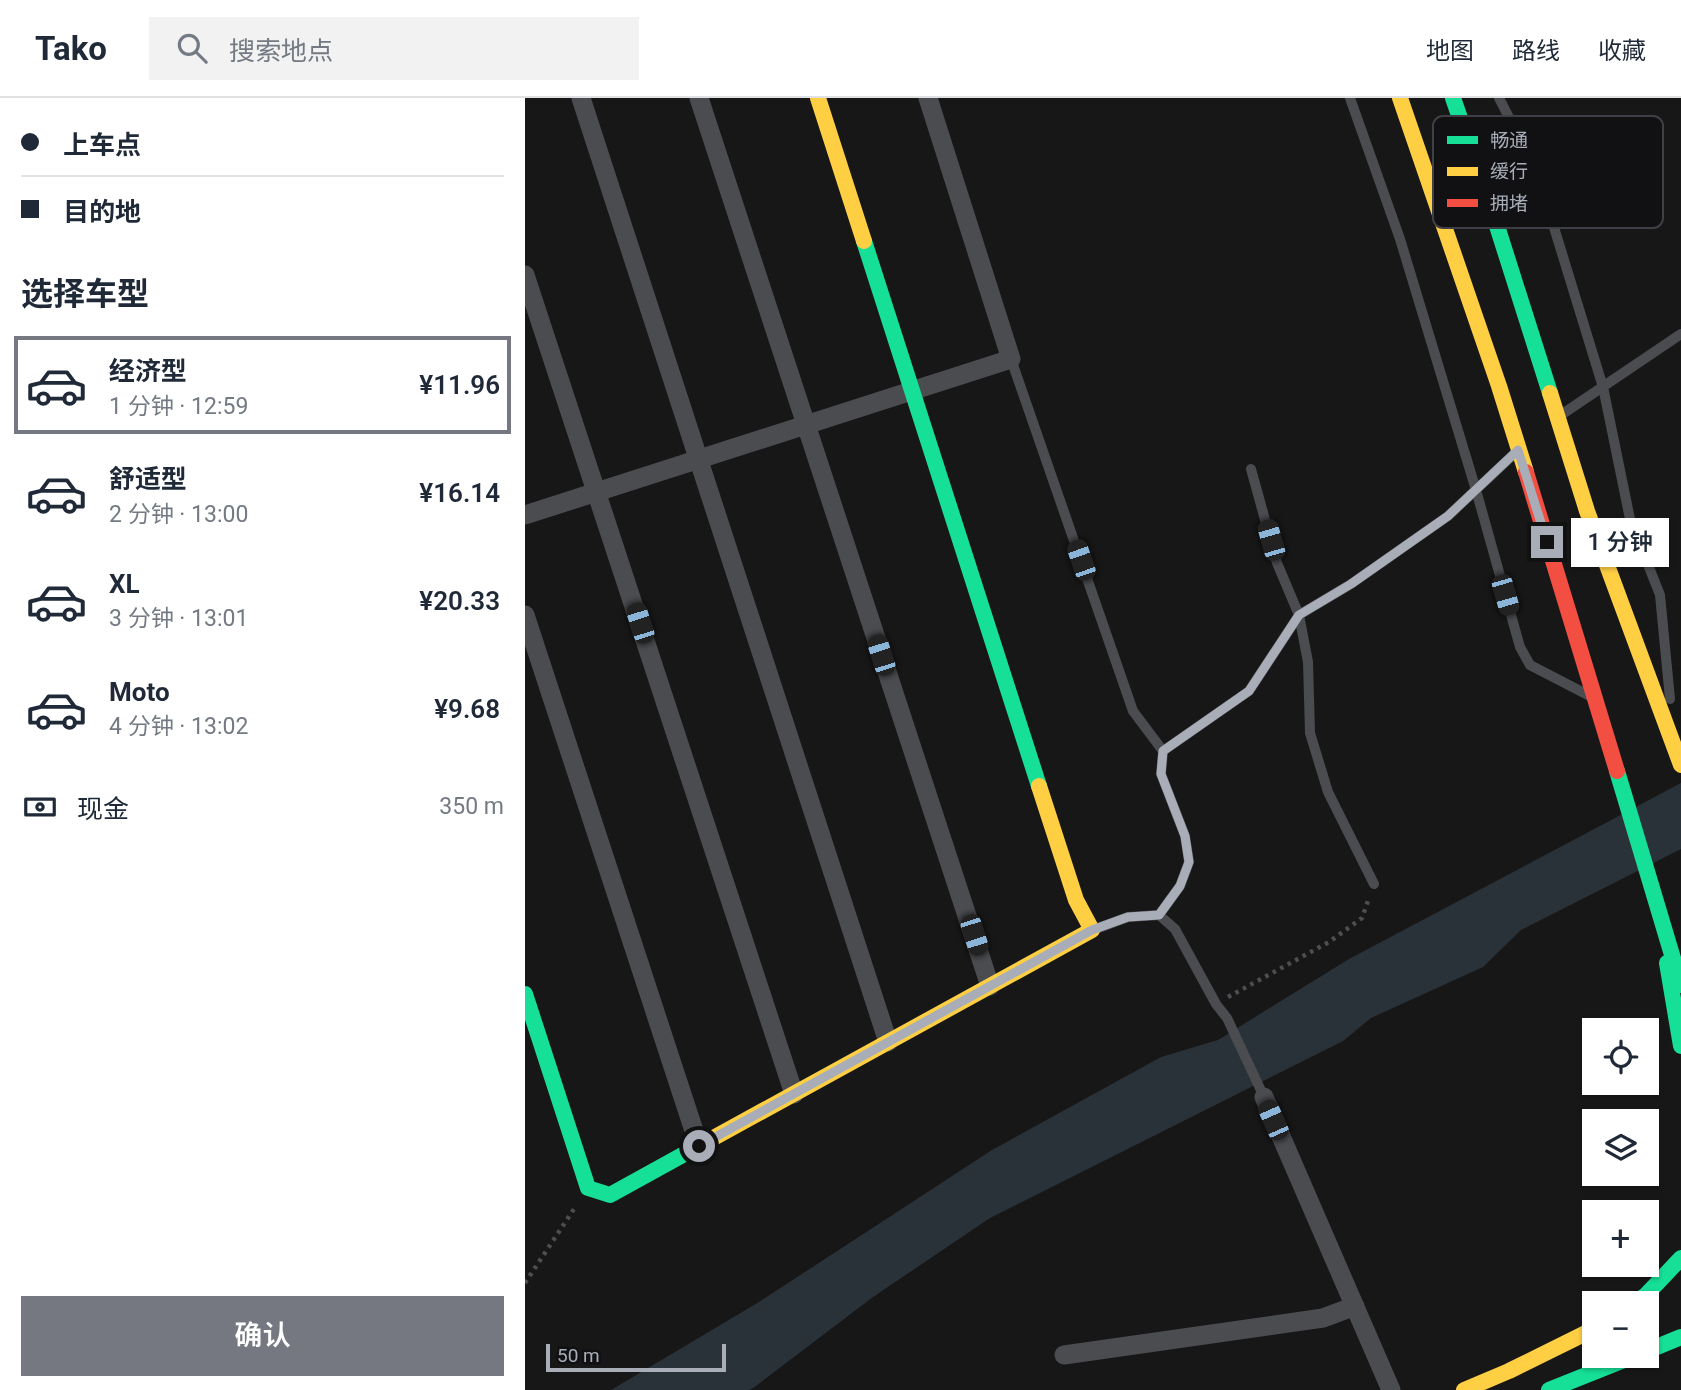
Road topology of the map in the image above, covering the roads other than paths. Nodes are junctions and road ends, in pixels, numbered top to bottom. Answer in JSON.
{"nodes":[{"id":1,"x":582,"y":98,"type":"edge"},
{"id":2,"x":699,"y":98,"type":"edge"},
{"id":3,"x":818,"y":98,"type":"edge"},
{"id":4,"x":928,"y":98,"type":"edge"},
{"id":5,"x":1350,"y":98,"type":"edge"},
{"id":6,"x":1400,"y":98,"type":"edge"},
{"id":7,"x":1453,"y":98,"type":"edge"},
{"id":8,"x":1499,"y":98,"type":"edge"},
{"id":9,"x":1459,"y":116,"type":"edge"},
{"id":10,"x":1508,"y":116,"type":"edge"},
{"id":11,"x":1433,"y":194,"type":"edge"},
{"id":12,"x":1445,"y":228,"type":"edge"},
{"id":13,"x":1498,"y":228,"type":"edge"},
{"id":14,"x":1554,"y":228,"type":"edge"},
{"id":15,"x":525,"y":275,"type":"edge"},
{"id":16,"x":1681,"y":334,"type":"edge"},
{"id":17,"x":1010,"y":359,"type":"junction"},
{"id":18,"x":1603,"y":387,"type":"junction"},
{"id":19,"x":912,"y":391,"type":"junction"},
{"id":20,"x":1558,"y":417,"type":"junction"},
{"id":21,"x":806,"y":425,"type":"junction"},
{"id":22,"x":1518,"y":450,"type":"junction"},
{"id":23,"x":701,"y":460,"type":"junction"},
{"id":24,"x":1251,"y":470,"type":"dead end"},
{"id":25,"x":1476,"y":489,"type":"junction"},
{"id":26,"x":597,"y":492,"type":"junction"},
{"id":27,"x":525,"y":515,"type":"edge"},
{"id":28,"x":525,"y":615,"type":"edge"},
{"id":29,"x":1299,"y":615,"type":"junction"},
{"id":30,"x":1596,"y":700,"type":"junction"},
{"id":31,"x":1674,"y":741,"type":"junction"},
{"id":32,"x":1163,"y":751,"type":"junction"},
{"id":33,"x":1681,"y":765,"type":"edge"},
{"id":34,"x":1374,"y":884,"type":"road end"},
{"id":35,"x":1657,"y":906,"type":"junction"},
{"id":36,"x":1159,"y":915,"type":"junction"},
{"id":37,"x":1092,"y":930,"type":"junction"},
{"id":38,"x":1681,"y":985,"type":"edge"},
{"id":39,"x":990,"y":986,"type":"junction"},
{"id":40,"x":525,"y":994,"type":"edge"},
{"id":41,"x":888,"y":1042,"type":"junction"},
{"id":42,"x":1681,"y":1046,"type":"edge"},
{"id":43,"x":794,"y":1094,"type":"junction"},
{"id":44,"x":1263,"y":1097,"type":"joint"},
{"id":45,"x":699,"y":1146,"type":"junction"},
{"id":46,"x":1681,"y":1258,"type":"edge"},
{"id":47,"x":1650,"y":1291,"type":"edge"},
{"id":48,"x":1355,"y":1306,"type":"junction"},
{"id":49,"x":1582,"y":1335,"type":"edge"},
{"id":50,"x":1681,"y":1338,"type":"edge"},
{"id":51,"x":1659,"y":1346,"type":"edge"},
{"id":52,"x":1064,"y":1354,"type":"dead end"},
{"id":53,"x":1604,"y":1368,"type":"edge"},
{"id":54,"x":1391,"y":1390,"type":"edge"},
{"id":55,"x":1464,"y":1390,"type":"edge"},
{"id":56,"x":1549,"y":1390,"type":"edge"}],
"edges":[{"from":1,"to":23,"type":"street"},
{"from":2,"to":21,"type":"street"},
{"from":3,"to":19,"type":"main road"},
{"from":4,"to":17,"type":"street"},
{"from":5,"to":25,"type":"lane"},
{"from":6,"to":11,"type":"main road"},
{"from":7,"to":9,"type":"main road"},
{"from":8,"to":10,"type":"lane"},
{"from":12,"to":22,"type":"main road"},
{"from":13,"to":20,"type":"main road"},
{"from":14,"to":18,"type":"lane"},
{"from":15,"to":26,"type":"street"},
{"from":16,"to":18,"type":"lane"},
{"from":17,"to":19,"type":"street"},
{"from":17,"to":32,"type":"lane"},
{"from":18,"to":20,"type":"lane"},
{"from":18,"to":31,"type":"lane"},
{"from":19,"to":21,"type":"street"},
{"from":19,"to":37,"type":"main road"},
{"from":20,"to":31,"type":"main road"},
{"from":21,"to":23,"type":"street"},
{"from":21,"to":39,"type":"street"},
{"from":22,"to":25,"type":"lane"},
{"from":22,"to":30,"type":"main road"},
{"from":23,"to":26,"type":"street"},
{"from":23,"to":41,"type":"street"},
{"from":24,"to":29,"type":"lane"},
{"from":25,"to":29,"type":"lane"},
{"from":25,"to":30,"type":"lane"},
{"from":26,"to":27,"type":"street"},
{"from":26,"to":43,"type":"street"},
{"from":28,"to":45,"type":"street"},
{"from":29,"to":32,"type":"lane"},
{"from":29,"to":34,"type":"lane"},
{"from":30,"to":35,"type":"main road"},
{"from":31,"to":33,"type":"main road"},
{"from":32,"to":36,"type":"lane"},
{"from":35,"to":38,"type":"main road"},
{"from":35,"to":42,"type":"main road"},
{"from":36,"to":37,"type":"lane"},
{"from":36,"to":44,"type":"lane"},
{"from":37,"to":39,"type":"main road"},
{"from":39,"to":41,"type":"main road"},
{"from":40,"to":45,"type":"main road"},
{"from":41,"to":43,"type":"main road"},
{"from":43,"to":45,"type":"main road"},
{"from":44,"to":48,"type":"street"},
{"from":46,"to":47,"type":"main road"},
{"from":48,"to":52,"type":"street"},
{"from":48,"to":54,"type":"street"},
{"from":49,"to":55,"type":"main road"},
{"from":50,"to":51,"type":"main road"},
{"from":53,"to":56,"type":"main road"}]}
